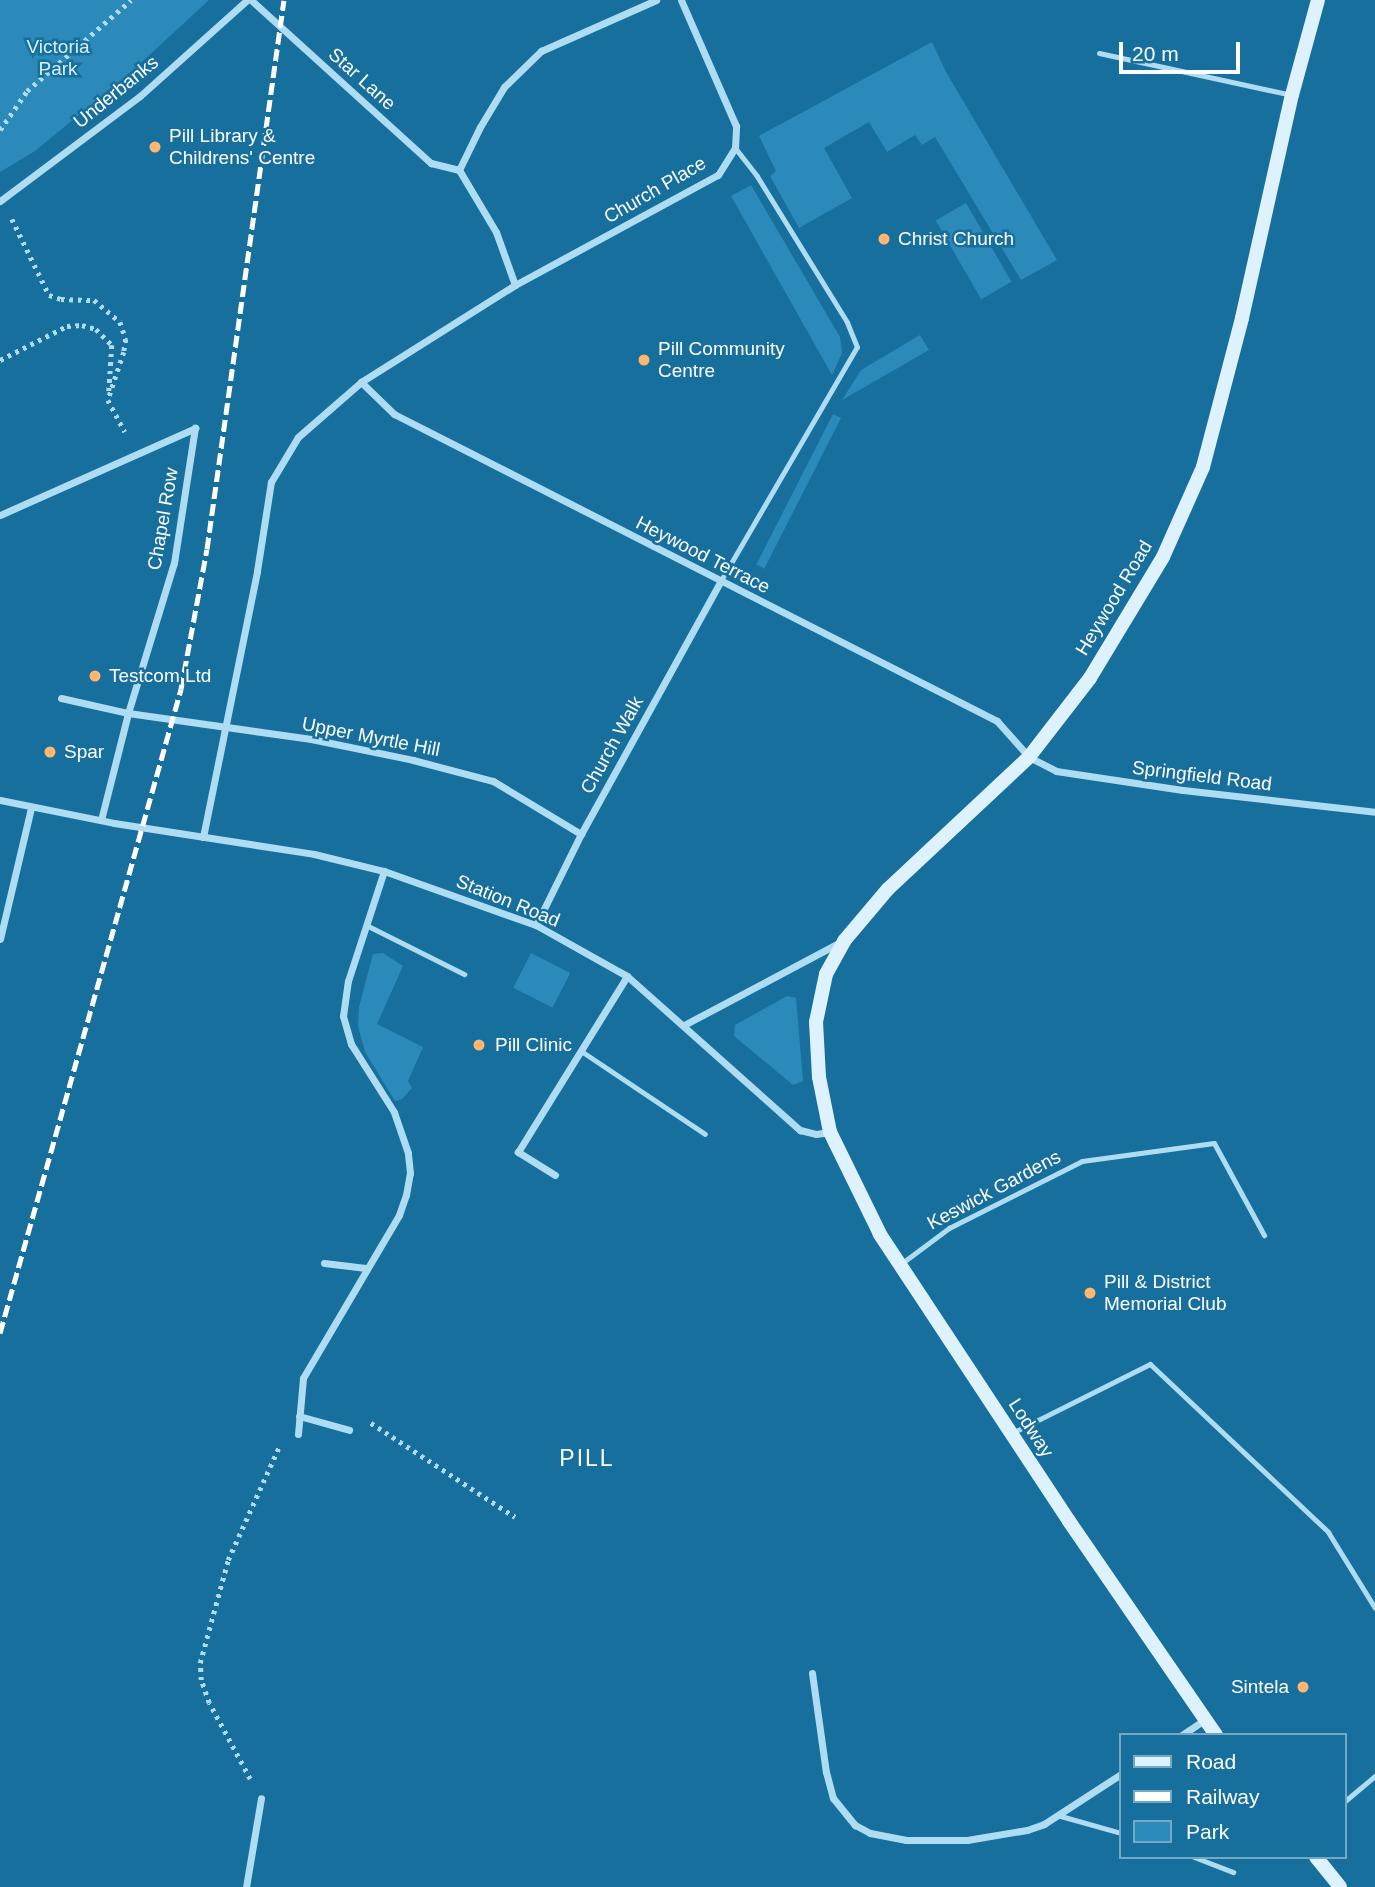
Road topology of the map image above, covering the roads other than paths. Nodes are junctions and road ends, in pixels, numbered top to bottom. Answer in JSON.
{"nodes":[{"id":1,"x":249,"y":0,"type":"edge"},
{"id":2,"x":656,"y":0,"type":"edge"},
{"id":3,"x":681,"y":0,"type":"edge"},
{"id":4,"x":1318,"y":0,"type":"edge"},
{"id":5,"x":1099,"y":53,"type":"dead end"},
{"id":6,"x":1292,"y":95,"type":"junction"},
{"id":7,"x":735,"y":148,"type":"junction"},
{"id":8,"x":459,"y":170,"type":"junction"},
{"id":9,"x":1,"y":200,"type":"edge"},
{"id":10,"x":515,"y":285,"type":"junction"},
{"id":11,"x":361,"y":382,"type":"junction"},
{"id":12,"x":0,"y":515,"type":"edge"},
{"id":13,"x":720,"y":582,"type":"junction"},
{"id":14,"x":61,"y":698,"type":"dead end"},
{"id":15,"x":128,"y":713,"type":"junction"},
{"id":16,"x":226,"y":729,"type":"junction"},
{"id":17,"x":1029,"y":757,"type":"junction"},
{"id":18,"x":0,"y":800,"type":"edge"},
{"id":19,"x":31,"y":808,"type":"junction"},
{"id":20,"x":1375,"y":812,"type":"edge"},
{"id":21,"x":101,"y":820,"type":"junction"},
{"id":22,"x":581,"y":834,"type":"junction"},
{"id":23,"x":203,"y":837,"type":"junction"},
{"id":24,"x":384,"y":871,"type":"junction"},
{"id":25,"x":366,"y":925,"type":"junction"},
{"id":26,"x":536,"y":925,"type":"junction"},
{"id":27,"x":0,"y":939,"type":"edge"},
{"id":28,"x":844,"y":941,"type":"junction"},
{"id":29,"x":464,"y":974,"type":"dead end"},
{"id":30,"x":628,"y":976,"type":"junction"},
{"id":31,"x":684,"y":1025,"type":"junction"},
{"id":32,"x":581,"y":1051,"type":"junction"},
{"id":33,"x":830,"y":1132,"type":"junction"},
{"id":34,"x":705,"y":1134,"type":"dead end"},
{"id":35,"x":555,"y":1175,"type":"dead end"},
{"id":36,"x":1264,"y":1235,"type":"dead end"},
{"id":37,"x":324,"y":1263,"type":"dead end"},
{"id":38,"x":900,"y":1265,"type":"junction"},
{"id":39,"x":366,"y":1268,"type":"junction"},
{"id":40,"x":299,"y":1416,"type":"junction"},
{"id":41,"x":349,"y":1430,"type":"dead end"},
{"id":42,"x":298,"y":1434,"type":"road end"},
{"id":43,"x":1012,"y":1434,"type":"junction"},
{"id":44,"x":1375,"y":1608,"type":"edge"},
{"id":45,"x":812,"y":1673,"type":"dead end"},
{"id":46,"x":1204,"y":1720,"type":"junction"},
{"id":47,"x":1185,"y":1733,"type":"edge"},
{"id":48,"x":1214,"y":1733,"type":"edge"},
{"id":49,"x":1120,"y":1775,"type":"edge"},
{"id":50,"x":1375,"y":1776,"type":"edge"},
{"id":51,"x":261,"y":1797,"type":"road end"},
{"id":52,"x":1347,"y":1799,"type":"edge"},
{"id":53,"x":1057,"y":1815,"type":"junction"},
{"id":54,"x":1120,"y":1833,"type":"edge"},
{"id":55,"x":1199,"y":1859,"type":"edge"},
{"id":56,"x":1317,"y":1859,"type":"edge"},
{"id":57,"x":1233,"y":1872,"type":"dead end"},
{"id":58,"x":246,"y":1887,"type":"edge"},
{"id":59,"x":1340,"y":1887,"type":"edge"}],
"edges":[{"from":1,"to":8,"type":"street","name":"Star Lane"},
{"from":1,"to":9,"type":"street","name":"Underbanks"},
{"from":2,"to":8,"type":"street"},
{"from":3,"to":7,"type":"street"},
{"from":4,"to":6,"type":"street","name":"Heywood Road"},
{"from":5,"to":6,"type":"lane"},
{"from":6,"to":17,"type":"street","name":"Heywood Road"},
{"from":7,"to":10,"type":"street","name":"Church Place"},
{"from":7,"to":13,"type":"lane"},
{"from":8,"to":10,"type":"street"},
{"from":10,"to":11,"type":"street","name":"Church Place"},
{"from":11,"to":13,"type":"street","name":"Heywood Terrace"},
{"from":11,"to":16,"type":"street","name":"Church Place"},
{"from":12,"to":15,"type":"street","name":"Chapel Row"},
{"from":13,"to":17,"type":"street","name":"Heywood Terrace"},
{"from":13,"to":22,"type":"street","name":"Church Walk"},
{"from":14,"to":15,"type":"street","name":"Upper Myrtle Hill"},
{"from":15,"to":16,"type":"street","name":"Upper Myrtle Hill"},
{"from":15,"to":21,"type":"street","name":"Chapel Row"},
{"from":16,"to":22,"type":"street","name":"Upper Myrtle Hill"},
{"from":16,"to":23,"type":"street","name":"Church Place"},
{"from":17,"to":20,"type":"street","name":"Springfield Road"},
{"from":17,"to":28,"type":"street","name":"Heywood Road"},
{"from":18,"to":19,"type":"street","name":"Station Road"},
{"from":19,"to":21,"type":"street","name":"Station Road"},
{"from":19,"to":27,"type":"street"},
{"from":21,"to":23,"type":"street","name":"Station Road"},
{"from":22,"to":26,"type":"street","name":"Church Walk"},
{"from":23,"to":24,"type":"street","name":"Station Road"},
{"from":24,"to":25,"type":"street"},
{"from":24,"to":26,"type":"street","name":"Station Road"},
{"from":25,"to":29,"type":"lane"},
{"from":25,"to":39,"type":"street"},
{"from":26,"to":30,"type":"street","name":"Station Road"},
{"from":28,"to":31,"type":"street"},
{"from":28,"to":33,"type":"street","name":"Heywood Road"},
{"from":30,"to":31,"type":"street","name":"Station Road"},
{"from":30,"to":32,"type":"street"},
{"from":31,"to":33,"type":"street","name":"Station Road"},
{"from":32,"to":34,"type":"lane"},
{"from":32,"to":35,"type":"street"},
{"from":33,"to":38,"type":"street","name":"Lodway"},
{"from":36,"to":38,"type":"lane","name":"Keswick Gardens"},
{"from":37,"to":39,"type":"street"},
{"from":38,"to":43,"type":"street","name":"Lodway"},
{"from":39,"to":40,"type":"street"},
{"from":40,"to":41,"type":"street"},
{"from":40,"to":42,"type":"street"},
{"from":43,"to":44,"type":"lane"},
{"from":43,"to":46,"type":"street","name":"Lodway"},
{"from":45,"to":53,"type":"street"},
{"from":46,"to":47,"type":"street"},
{"from":46,"to":48,"type":"street","name":"Lodway"},
{"from":49,"to":53,"type":"street"},
{"from":50,"to":52,"type":"lane"},
{"from":51,"to":58,"type":"street"},
{"from":53,"to":54,"type":"lane"},
{"from":55,"to":57,"type":"lane"},
{"from":56,"to":59,"type":"street"}]}
